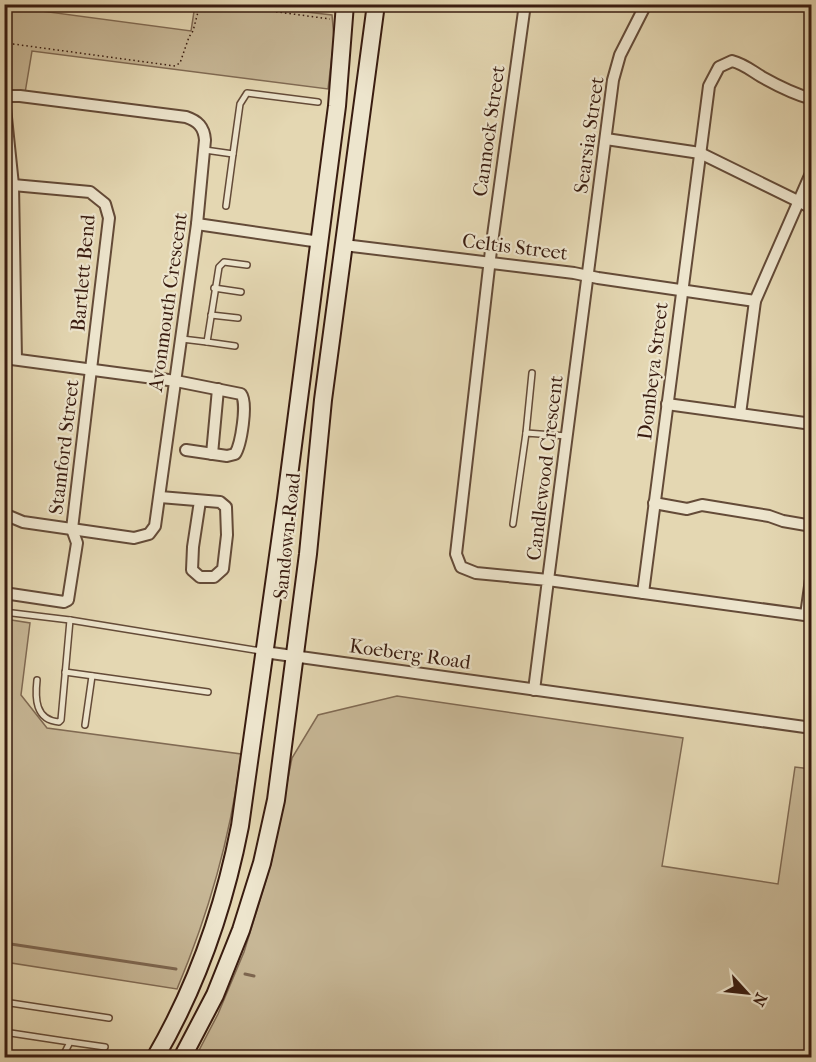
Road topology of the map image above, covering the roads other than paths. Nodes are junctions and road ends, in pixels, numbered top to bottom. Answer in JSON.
{"nodes":[{"id":1,"x":345,"y":4,"type":"edge"},
{"id":2,"x":376,"y":4,"type":"edge"},
{"id":3,"x":525,"y":4,"type":"edge"},
{"id":4,"x":646,"y":4,"type":"edge"},
{"id":5,"x":4,"y":97,"type":"edge"},
{"id":6,"x":812,"y":99,"type":"edge"},
{"id":7,"x":318,"y":102,"type":"dead end"},
{"id":8,"x":606,"y":139,"type":"junction"},
{"id":9,"x":205,"y":150,"type":"junction"},
{"id":10,"x":700,"y":153,"type":"junction"},
{"id":11,"x":233,"y":154,"type":"junction"},
{"id":12,"x":812,"y":171,"type":"edge"},
{"id":13,"x":13,"y":185,"type":"junction"},
{"id":14,"x":798,"y":201,"type":"junction"},
{"id":15,"x":226,"y":206,"type":"dead end"},
{"id":16,"x":812,"y":208,"type":"edge"},
{"id":17,"x":197,"y":224,"type":"junction"},
{"id":18,"x":320,"y":242,"type":"junction"},
{"id":19,"x":344,"y":245,"type":"junction"},
{"id":20,"x":489,"y":262,"type":"junction"},
{"id":21,"x":247,"y":265,"type":"dead end"},
{"id":22,"x":588,"y":276,"type":"junction"},
{"id":23,"x":214,"y":288,"type":"junction"},
{"id":24,"x":682,"y":290,"type":"junction"},
{"id":25,"x":241,"y":292,"type":"dead end"},
{"id":26,"x":755,"y":301,"type":"junction"},
{"id":27,"x":211,"y":315,"type":"junction"},
{"id":28,"x":238,"y":318,"type":"dead end"},
{"id":29,"x":182,"y":339,"type":"junction"},
{"id":30,"x":207,"y":342,"type":"junction"},
{"id":31,"x":235,"y":346,"type":"dead end"},
{"id":32,"x":10,"y":359,"type":"edge"},
{"id":33,"x":92,"y":369,"type":"junction"},
{"id":34,"x":532,"y":373,"type":"dead end"},
{"id":35,"x":176,"y":381,"type":"junction"},
{"id":36,"x":218,"y":389,"type":"junction"},
{"id":37,"x":667,"y":404,"type":"junction"},
{"id":38,"x":740,"y":414,"type":"junction"},
{"id":39,"x":812,"y":424,"type":"edge"},
{"id":40,"x":526,"y":433,"type":"junction"},
{"id":41,"x":567,"y":436,"type":"junction"},
{"id":42,"x":186,"y":450,"type":"dead end"},
{"id":43,"x":212,"y":454,"type":"junction"},
{"id":44,"x":160,"y":497,"type":"junction"},
{"id":45,"x":200,"y":501,"type":"junction"},
{"id":46,"x":654,"y":503,"type":"junction"},
{"id":47,"x":7,"y":515,"type":"edge"},
{"id":48,"x":513,"y":524,"type":"dead end"},
{"id":49,"x":812,"y":526,"type":"edge"},
{"id":50,"x":4,"y":529,"type":"edge"},
{"id":51,"x":72,"y":529,"type":"junction"},
{"id":52,"x":812,"y":572,"type":"edge"},
{"id":53,"x":548,"y":580,"type":"junction"},
{"id":54,"x":643,"y":593,"type":"junction"},
{"id":55,"x":4,"y":594,"type":"edge"},
{"id":56,"x":4,"y":612,"type":"edge"},
{"id":57,"x":808,"y":615,"type":"edge"},
{"id":58,"x":70,"y":620,"type":"junction"},
{"id":59,"x":264,"y":652,"type":"junction"},
{"id":60,"x":296,"y":657,"type":"junction"},
{"id":61,"x":65,"y":672,"type":"junction"},
{"id":62,"x":92,"y":676,"type":"junction"},
{"id":63,"x":37,"y":680,"type":"dead end"},
{"id":64,"x":534,"y":690,"type":"junction"},
{"id":65,"x":208,"y":692,"type":"dead end"},
{"id":66,"x":85,"y":725,"type":"dead end"},
{"id":67,"x":812,"y":728,"type":"edge"},
{"id":68,"x":4,"y":1002,"type":"edge"},
{"id":69,"x":109,"y":1018,"type":"dead end"},
{"id":70,"x":4,"y":1032,"type":"edge"},
{"id":71,"x":70,"y":1042,"type":"junction"},
{"id":72,"x":105,"y":1047,"type":"dead end"},
{"id":73,"x":62,"y":1058,"type":"edge"},
{"id":74,"x":154,"y":1058,"type":"edge"},
{"id":75,"x":182,"y":1058,"type":"edge"}],
"edges":[{"from":1,"to":18,"type":"main road","name":"Sandown Road"},
{"from":2,"to":19,"type":"main road","name":"Sandown Road"},
{"from":3,"to":20,"type":"street","name":"Cannock Street"},
{"from":4,"to":8,"type":"street","name":"Searsia Street"},
{"from":5,"to":9,"type":"street","name":"Avonmouth Crescent"},
{"from":5,"to":13,"type":"street"},
{"from":6,"to":10,"type":"street","name":"Dombeya Street"},
{"from":7,"to":11,"type":"lane"},
{"from":8,"to":10,"type":"street"},
{"from":8,"to":22,"type":"street","name":"Searsia Street"},
{"from":9,"to":11,"type":"lane"},
{"from":9,"to":17,"type":"street","name":"Avonmouth Crescent"},
{"from":10,"to":14,"type":"street"},
{"from":10,"to":24,"type":"street","name":"Dombeya Street"},
{"from":11,"to":15,"type":"lane"},
{"from":12,"to":14,"type":"street"},
{"from":13,"to":32,"type":"street"},
{"from":13,"to":33,"type":"street","name":"Bartlett Bend"},
{"from":14,"to":16,"type":"street"},
{"from":14,"to":26,"type":"street"},
{"from":17,"to":18,"type":"street"},
{"from":17,"to":29,"type":"street","name":"Avonmouth Crescent"},
{"from":18,"to":59,"type":"main road","name":"Sandown Road"},
{"from":19,"to":20,"type":"street","name":"Celtis Street"},
{"from":19,"to":60,"type":"main road","name":"Sandown Road"},
{"from":20,"to":22,"type":"street","name":"Celtis Street"},
{"from":20,"to":53,"type":"street","name":"Cannock Street"},
{"from":21,"to":23,"type":"lane"},
{"from":22,"to":24,"type":"street","name":"Celtis Street"},
{"from":22,"to":41,"type":"street","name":"Candlewood Crescent"},
{"from":23,"to":25,"type":"lane"},
{"from":23,"to":27,"type":"lane"},
{"from":24,"to":26,"type":"street","name":"Celtis Street"},
{"from":24,"to":37,"type":"street","name":"Dombeya Street"},
{"from":26,"to":38,"type":"street"},
{"from":27,"to":28,"type":"lane"},
{"from":27,"to":30,"type":"lane"},
{"from":29,"to":30,"type":"lane"},
{"from":29,"to":35,"type":"street","name":"Avonmouth Crescent"},
{"from":30,"to":31,"type":"lane"},
{"from":32,"to":33,"type":"street"},
{"from":33,"to":35,"type":"street"},
{"from":33,"to":51,"type":"street","name":"Stamford Street"},
{"from":34,"to":40,"type":"lane"},
{"from":35,"to":36,"type":"street"},
{"from":35,"to":44,"type":"street","name":"Avonmouth Crescent"},
{"from":36,"to":43,"type":"street"},
{"from":36,"to":43,"type":"street"},
{"from":37,"to":38,"type":"street"},
{"from":37,"to":46,"type":"street","name":"Dombeya Street"},
{"from":38,"to":39,"type":"street"},
{"from":40,"to":41,"type":"lane"},
{"from":40,"to":48,"type":"lane"},
{"from":41,"to":53,"type":"street","name":"Candlewood Crescent"},
{"from":42,"to":43,"type":"street"},
{"from":44,"to":45,"type":"street"},
{"from":44,"to":51,"type":"street","name":"Avonmouth Crescent"},
{"from":45,"to":45,"type":"street"},
{"from":46,"to":49,"type":"street"},
{"from":46,"to":54,"type":"street","name":"Dombeya Street"},
{"from":47,"to":50,"type":"street"},
{"from":47,"to":51,"type":"street","name":"Avonmouth Crescent"},
{"from":51,"to":55,"type":"street","name":"Stamford Street"},
{"from":52,"to":57,"type":"street"},
{"from":53,"to":54,"type":"street","name":"Candlewood Crescent"},
{"from":53,"to":64,"type":"street"},
{"from":54,"to":57,"type":"street","name":"Candlewood Crescent"},
{"from":56,"to":58,"type":"lane","name":"Koeberg Road"},
{"from":58,"to":59,"type":"lane","name":"Koeberg Road"},
{"from":58,"to":61,"type":"lane"},
{"from":59,"to":60,"type":"street","name":"Koeberg Road"},
{"from":59,"to":74,"type":"main road","name":"Sandown Road"},
{"from":60,"to":64,"type":"street","name":"Koeberg Road"},
{"from":60,"to":75,"type":"main road","name":"Sandown Road"},
{"from":61,"to":62,"type":"lane"},
{"from":61,"to":63,"type":"lane"},
{"from":62,"to":65,"type":"lane"},
{"from":62,"to":66,"type":"lane"},
{"from":64,"to":67,"type":"street","name":"Koeberg Road"},
{"from":68,"to":69,"type":"lane"},
{"from":70,"to":71,"type":"lane"},
{"from":71,"to":72,"type":"lane"},
{"from":71,"to":73,"type":"lane"}]}
